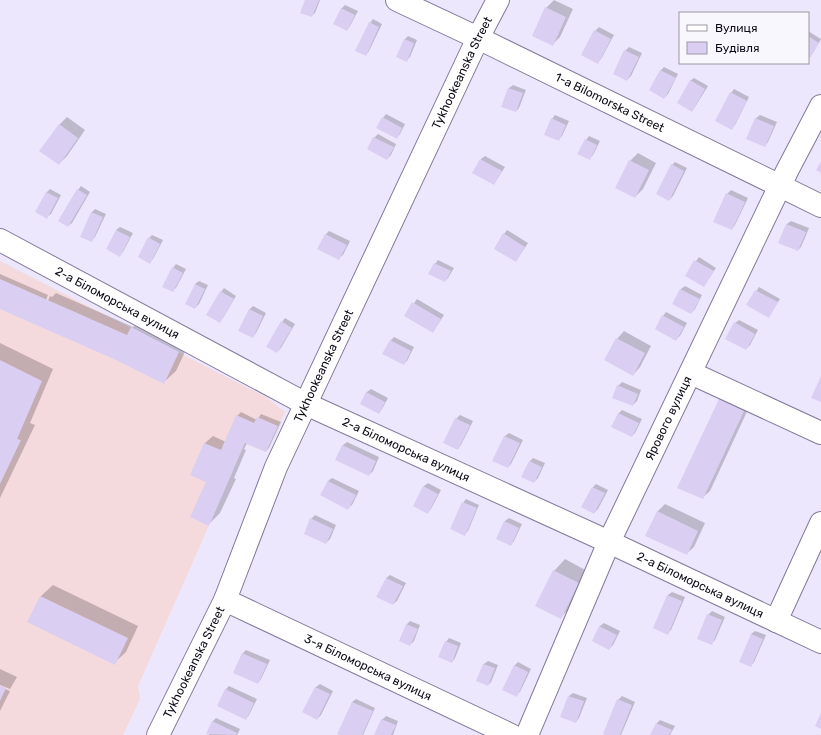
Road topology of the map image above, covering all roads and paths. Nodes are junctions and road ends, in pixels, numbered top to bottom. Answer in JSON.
{"nodes":[{"id":1,"x":397,"y":0,"type":"edge"},
{"id":2,"x":498,"y":0,"type":"edge"},
{"id":3,"x":478,"y":38,"type":"junction"},
{"id":4,"x":821,"y":106,"type":"edge"},
{"id":5,"x":780,"y":187,"type":"junction"},
{"id":6,"x":821,"y":206,"type":"edge"},
{"id":7,"x":0,"y":240,"type":"edge"},
{"id":8,"x":691,"y":373,"type":"junction"},
{"id":9,"x":306,"y":404,"type":"junction"},
{"id":10,"x":821,"y":433,"type":"edge"},
{"id":11,"x":821,"y":523,"type":"edge"},
{"id":12,"x":609,"y":542,"type":"junction"},
{"id":13,"x":225,"y":600,"type":"junction"},
{"id":14,"x":776,"y":621,"type":"junction"},
{"id":15,"x":821,"y":642,"type":"edge"},
{"id":16,"x":158,"y":735,"type":"edge"},
{"id":17,"x":511,"y":735,"type":"edge"},
{"id":18,"x":527,"y":735,"type":"edge"}],
"edges":[{"from":1,"to":3,"type":"street","name":"1-a Bilomorska Street"},
{"from":2,"to":3,"type":"street","name":"Tykhookeanska Street"},
{"from":3,"to":5,"type":"street","name":"1-a Bilomorska Street"},
{"from":3,"to":9,"type":"street","name":"Tykhookeanska Street"},
{"from":4,"to":5,"type":"street","name":"Ярового вулиця"},
{"from":5,"to":6,"type":"street","name":"1-a Bilomorska Street"},
{"from":5,"to":8,"type":"street","name":"Ярового вулиця"},
{"from":7,"to":9,"type":"street","name":"2-а Біломорська вулиця"},
{"from":8,"to":10,"type":"street"},
{"from":8,"to":12,"type":"street","name":"Ярового вулиця"},
{"from":9,"to":12,"type":"street","name":"2-а Біломорська вулиця"},
{"from":9,"to":13,"type":"street","name":"Tykhookeanska Street"},
{"from":11,"to":14,"type":"street"},
{"from":12,"to":14,"type":"street","name":"2-а Біломорська вулиця"},
{"from":12,"to":18,"type":"street","name":"Ярового вулиця"},
{"from":13,"to":16,"type":"street","name":"Tykhookeanska Street"},
{"from":13,"to":17,"type":"street","name":"3-я Біломорська вулиця"},
{"from":14,"to":15,"type":"street","name":"2-а Біломорська вулиця"}]}
